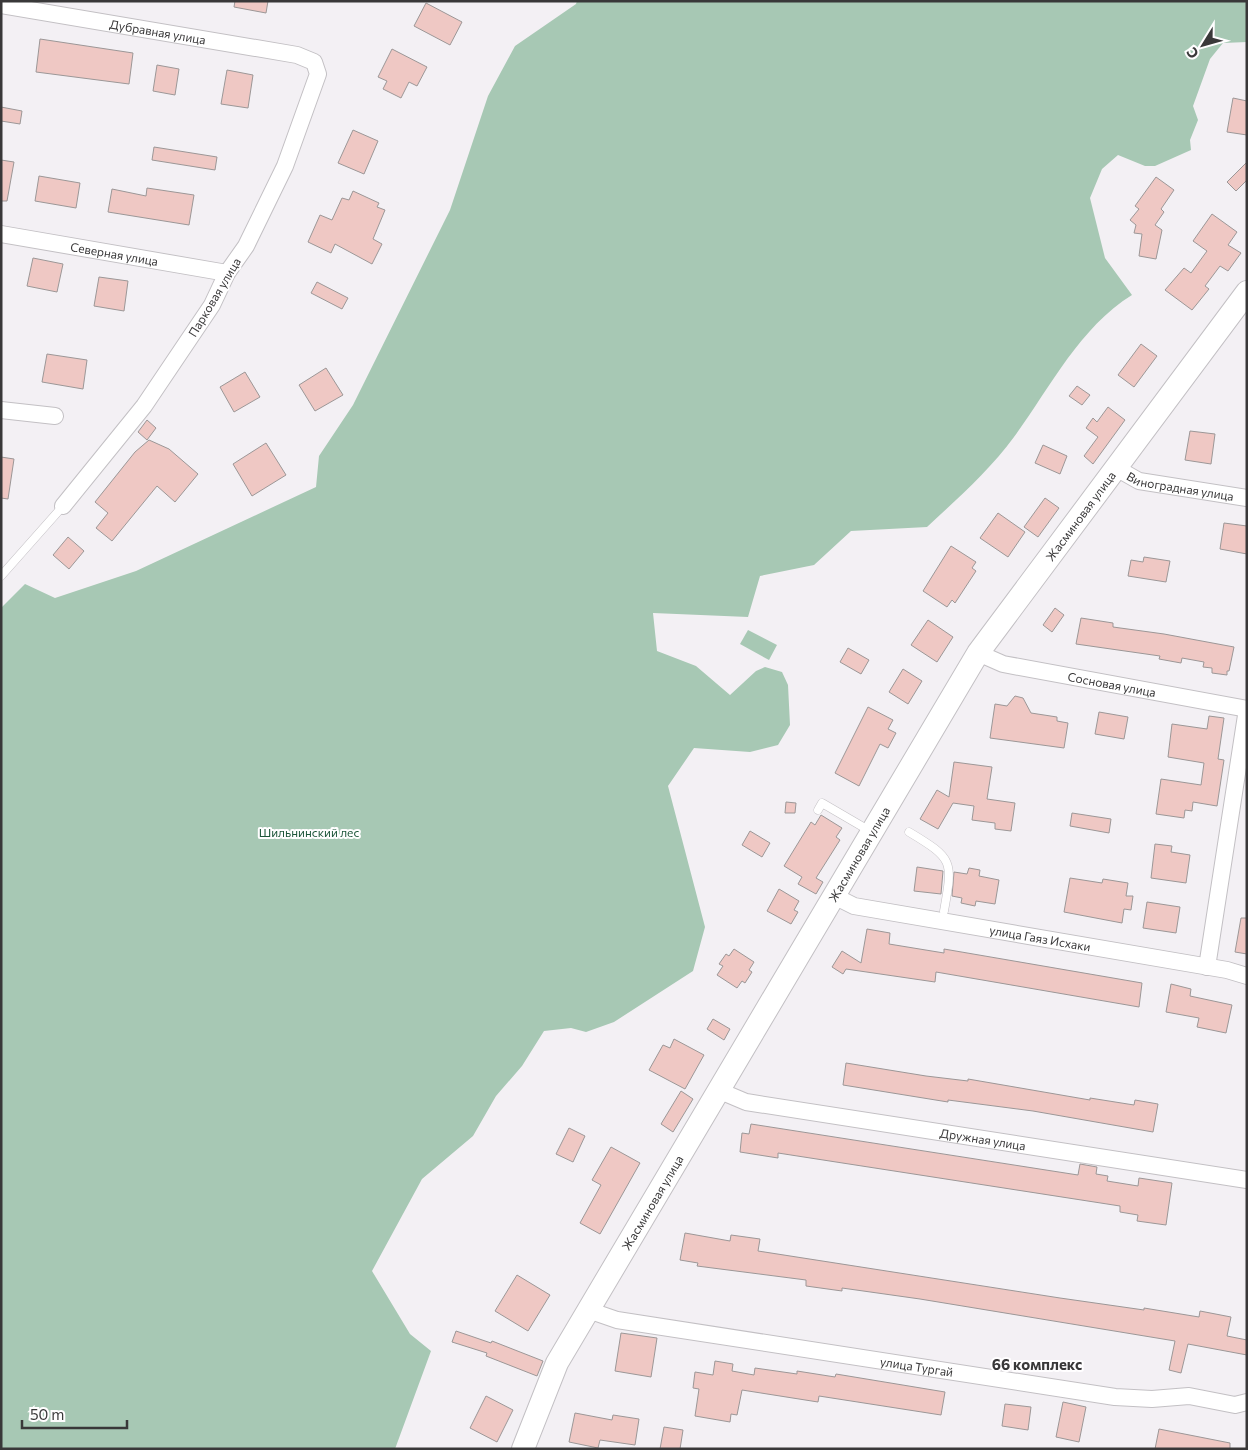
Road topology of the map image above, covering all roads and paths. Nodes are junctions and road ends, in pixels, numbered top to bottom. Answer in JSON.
{"nodes":[{"id":1,"x":1,"y":5,"type":"edge"},
{"id":2,"x":314,"y":62,"type":"joint"},
{"id":3,"x":1,"y":234,"type":"edge"},
{"id":4,"x":227,"y":273,"type":"junction"},
{"id":5,"x":1247,"y":292,"type":"edge"},
{"id":6,"x":1,"y":410,"type":"edge"},
{"id":7,"x":55,"y":416,"type":"dead end"},
{"id":8,"x":1116,"y":468,"type":"junction"},
{"id":9,"x":1247,"y":498,"type":"edge"},
{"id":10,"x":63,"y":506,"type":"joint"},
{"id":11,"x":1,"y":576,"type":"edge"},
{"id":12,"x":978,"y":653,"type":"junction"},
{"id":13,"x":1247,"y":709,"type":"edge"},
{"id":14,"x":818,"y":810,"type":"dead end"},
{"id":15,"x":909,"y":832,"type":"dead end"},
{"id":16,"x":874,"y":833,"type":"junction"},
{"id":17,"x":836,"y":896,"type":"junction"},
{"id":18,"x":944,"y":911,"type":"dead end"},
{"id":19,"x":1207,"y":967,"type":"junction"},
{"id":20,"x":1247,"y":976,"type":"edge"},
{"id":21,"x":720,"y":1091,"type":"junction"},
{"id":22,"x":1247,"y":1180,"type":"edge"},
{"id":23,"x":588,"y":1310,"type":"junction"},
{"id":24,"x":1247,"y":1402,"type":"edge"},
{"id":25,"x":523,"y":1449,"type":"edge"}],
"edges":[{"from":1,"to":2,"type":"street","name":"Дубравная улица"},
{"from":2,"to":4,"type":"street","name":"Парковая улица"},
{"from":3,"to":4,"type":"street","name":"Северная улица"},
{"from":4,"to":10,"type":"street","name":"Парковая улица"},
{"from":5,"to":8,"type":"street","name":"Жасминовая улица"},
{"from":6,"to":7,"type":"street"},
{"from":8,"to":9,"type":"street","name":"Виноградная улица"},
{"from":8,"to":12,"type":"street","name":"Жасминовая улица"},
{"from":10,"to":11,"type":"lane"},
{"from":12,"to":13,"type":"street","name":"Сосновая улица"},
{"from":12,"to":16,"type":"street","name":"Жасминовая улица"},
{"from":13,"to":19,"type":"street"},
{"from":14,"to":16,"type":"lane"},
{"from":15,"to":18,"type":"lane"},
{"from":16,"to":17,"type":"street","name":"Жасминовая улица"},
{"from":17,"to":19,"type":"street","name":"улица Гаяз Исхаки"},
{"from":17,"to":21,"type":"street","name":"Жасминовая улица"},
{"from":19,"to":20,"type":"street","name":"улица Гаяз Исхаки"},
{"from":21,"to":22,"type":"street","name":"Дружная улица"},
{"from":21,"to":23,"type":"street","name":"Жасминовая улица"},
{"from":23,"to":24,"type":"street","name":"улица Тургай"},
{"from":23,"to":25,"type":"street","name":"Жасминовая улица"}]}
